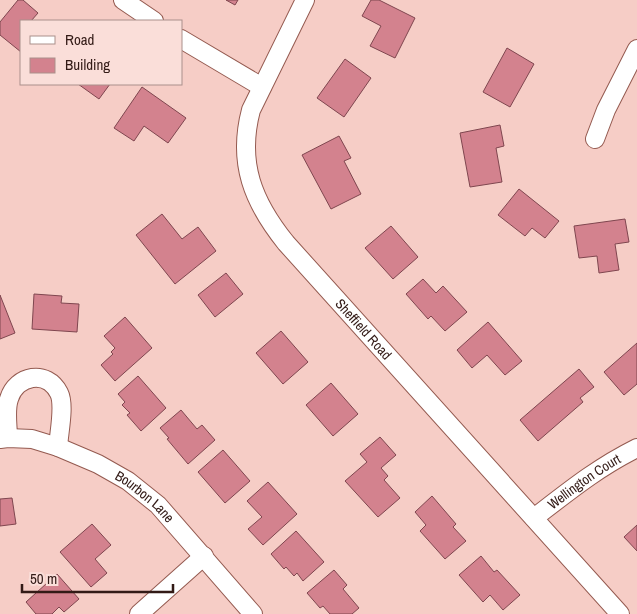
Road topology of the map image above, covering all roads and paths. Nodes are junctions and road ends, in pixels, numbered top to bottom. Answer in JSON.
{"nodes":[{"id":1,"x":123,"y":0,"type":"edge"},
{"id":2,"x":305,"y":0,"type":"edge"},
{"id":3,"x":153,"y":20,"type":"edge"},
{"id":4,"x":182,"y":40,"type":"edge"},
{"id":5,"x":637,"y":49,"type":"edge"},
{"id":6,"x":262,"y":87,"type":"junction"},
{"id":7,"x":595,"y":139,"type":"dead end"},
{"id":8,"x":4,"y":438,"type":"edge"},
{"id":9,"x":58,"y":447,"type":"junction"},
{"id":10,"x":637,"y":448,"type":"edge"},
{"id":11,"x":534,"y":518,"type":"junction"},
{"id":12,"x":204,"y":556,"type":"junction"},
{"id":13,"x":139,"y":614,"type":"edge"},
{"id":14,"x":253,"y":614,"type":"edge"},
{"id":15,"x":620,"y":614,"type":"edge"}],
"edges":[{"from":1,"to":3,"type":"street"},
{"from":2,"to":6,"type":"street","name":"Sheffield Road"},
{"from":4,"to":6,"type":"street"},
{"from":5,"to":7,"type":"street"},
{"from":6,"to":11,"type":"street","name":"Sheffield Road"},
{"from":8,"to":9,"type":"street","name":"Bourbon Lane"},
{"from":8,"to":9,"type":"street"},
{"from":9,"to":12,"type":"street","name":"Bourbon Lane"},
{"from":10,"to":11,"type":"street","name":"Wellington Court"},
{"from":11,"to":15,"type":"street","name":"Sheffield Road"},
{"from":12,"to":13,"type":"street"},
{"from":12,"to":14,"type":"street","name":"Bourbon Lane"}]}
